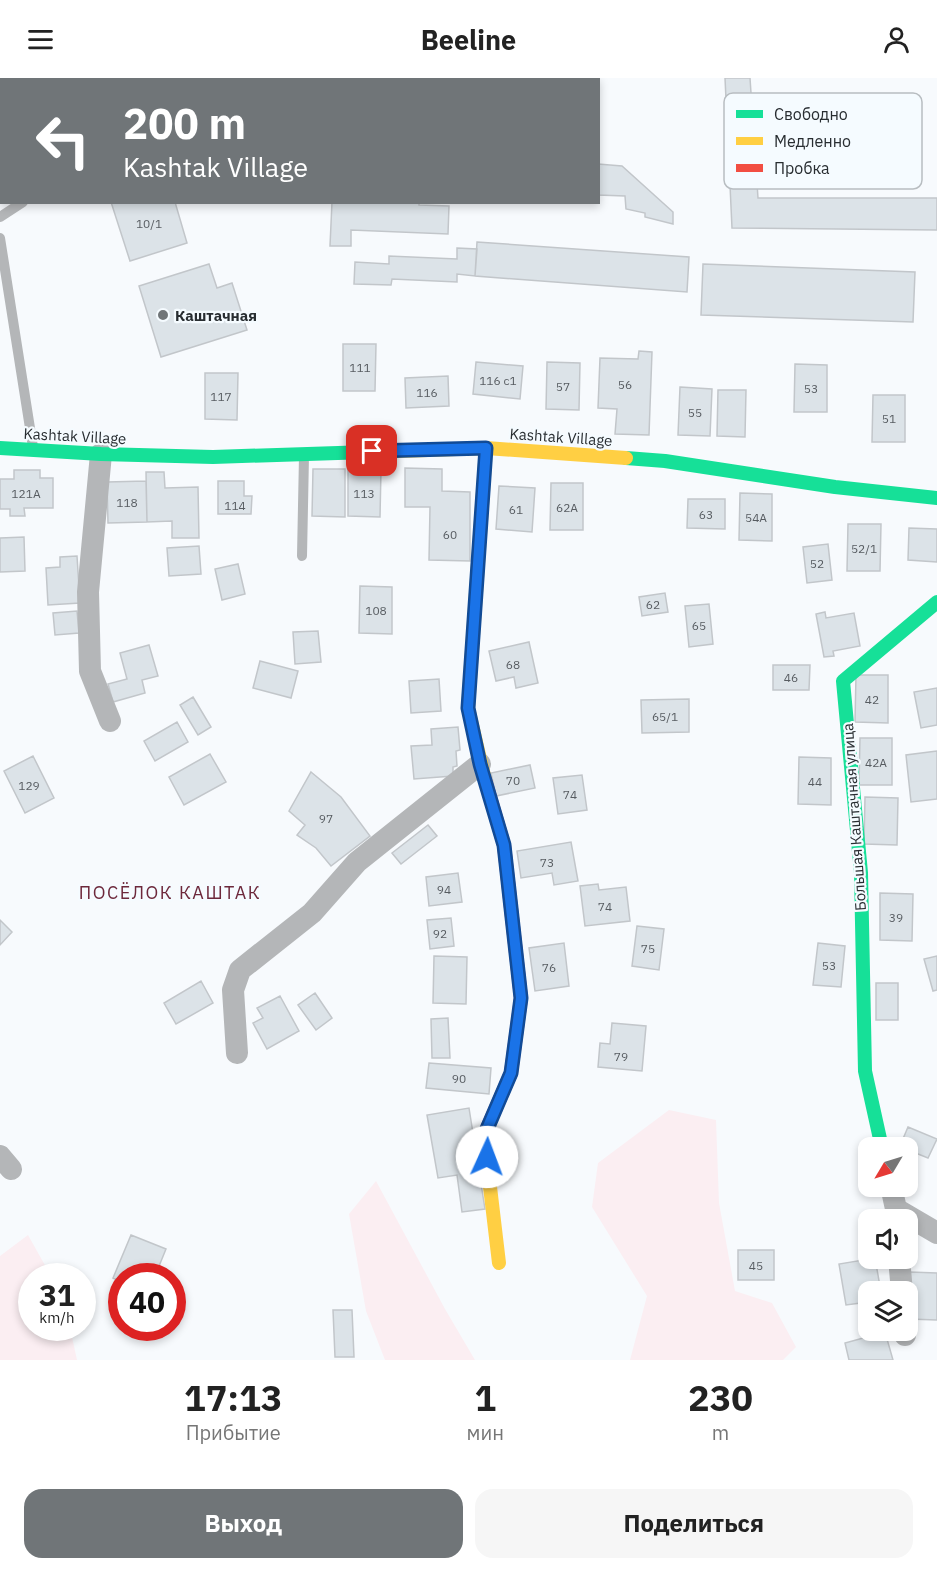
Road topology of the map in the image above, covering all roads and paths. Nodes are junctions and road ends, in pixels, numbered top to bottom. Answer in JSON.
{"nodes":[{"id":1,"x":20,"y":204,"type":"edge"},
{"id":2,"x":0,"y":217,"type":"edge"},
{"id":3,"x":0,"y":238,"type":"edge"},
{"id":4,"x":0,"y":448,"type":"edge"},
{"id":5,"x":486,"y":448,"type":"junction"},
{"id":6,"x":34,"y":450,"type":"junction"},
{"id":7,"x":304,"y":453,"type":"junction"},
{"id":8,"x":101,"y":454,"type":"junction"},
{"id":9,"x":937,"y":498,"type":"edge"},
{"id":10,"x":302,"y":556,"type":"dead end"},
{"id":11,"x":937,"y":602,"type":"edge"},
{"id":12,"x":110,"y":721,"type":"dead end"},
{"id":13,"x":480,"y":764,"type":"junction"},
{"id":14,"x":237,"y":1053,"type":"dead end"},
{"id":15,"x":880,"y":1137,"type":"edge"},
{"id":16,"x":918,"y":1224,"type":"edge"},
{"id":17,"x":937,"y":1233,"type":"edge"},
{"id":18,"x":499,"y":1263,"type":"dead end"}],
"edges":[{"from":1,"to":2,"type":"lane"},
{"from":3,"to":6,"type":"lane"},
{"from":4,"to":6,"type":"street","name":"Kashtak Village"},
{"from":5,"to":7,"type":"street","name":"Kashtak Village"},
{"from":5,"to":9,"type":"street","name":"Kashtak Village"},
{"from":5,"to":13,"type":"street"},
{"from":6,"to":8,"type":"street","name":"Kashtak Village"},
{"from":7,"to":8,"type":"street","name":"Kashtak Village"},
{"from":7,"to":10,"type":"lane"},
{"from":8,"to":12,"type":"street"},
{"from":11,"to":15,"type":"street","name":"Большая Каштачная улица"},
{"from":13,"to":14,"type":"street"},
{"from":13,"to":18,"type":"street"},
{"from":16,"to":17,"type":"street"}]}
